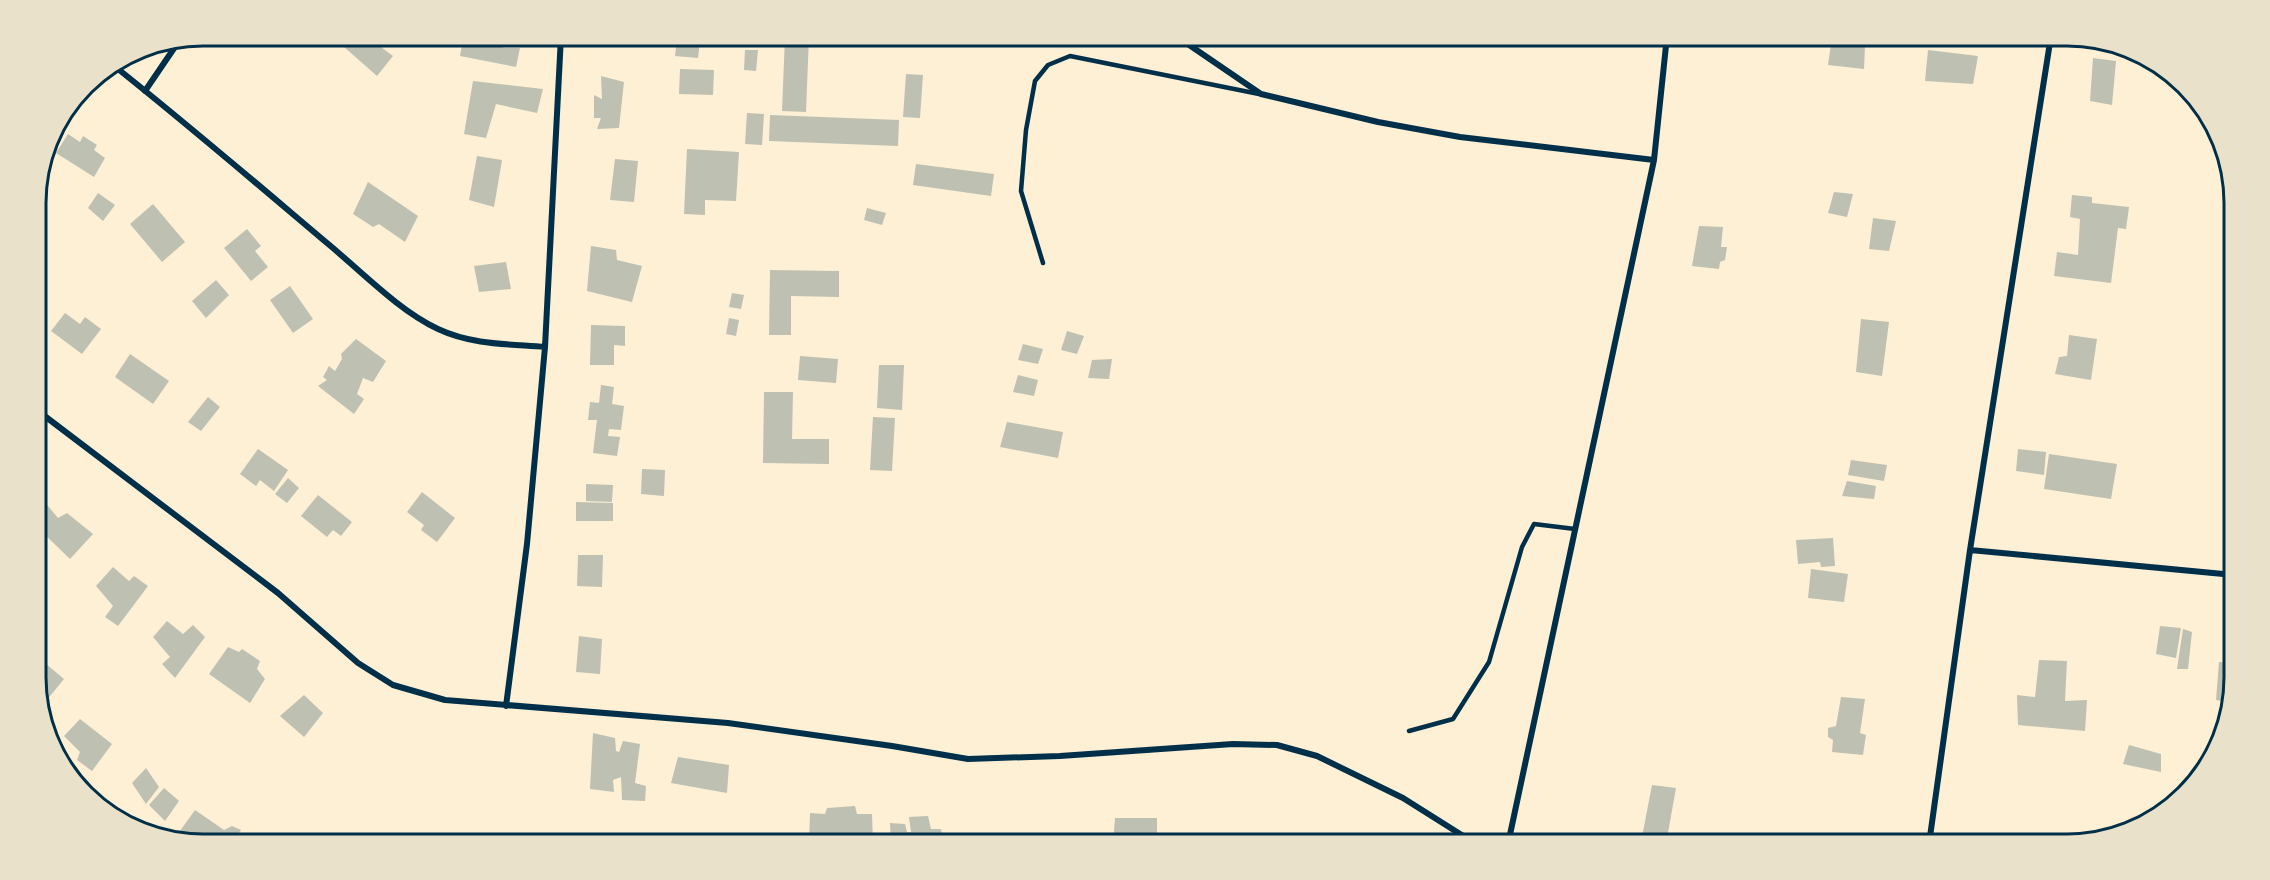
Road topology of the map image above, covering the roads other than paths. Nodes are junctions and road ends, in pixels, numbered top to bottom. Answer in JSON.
{"nodes":[{"id":1,"x":560,"y":46,"type":"edge"},
{"id":2,"x":1191,"y":46,"type":"edge"},
{"id":3,"x":1666,"y":46,"type":"edge"},
{"id":4,"x":2049,"y":46,"type":"edge"},
{"id":5,"x":173,"y":50,"type":"edge"},
{"id":6,"x":120,"y":71,"type":"edge"},
{"id":7,"x":145,"y":91,"type":"junction"},
{"id":8,"x":1262,"y":94,"type":"junction"},
{"id":9,"x":1654,"y":160,"type":"junction"},
{"id":10,"x":1043,"y":263,"type":"dead end"},
{"id":11,"x":545,"y":347,"type":"junction"},
{"id":12,"x":47,"y":417,"type":"edge"},
{"id":13,"x":1575,"y":529,"type":"junction"},
{"id":14,"x":1970,"y":550,"type":"junction"},
{"id":15,"x":2224,"y":574,"type":"edge"},
{"id":16,"x":506,"y":706,"type":"junction"},
{"id":17,"x":1409,"y":731,"type":"dead end"},
{"id":18,"x":1459,"y":833,"type":"edge"},
{"id":19,"x":1510,"y":833,"type":"edge"},
{"id":20,"x":1931,"y":833,"type":"edge"}],
"edges":[{"from":1,"to":11,"type":"street"},
{"from":2,"to":8,"type":"street"},
{"from":3,"to":9,"type":"street"},
{"from":4,"to":14,"type":"street"},
{"from":5,"to":7,"type":"street"},
{"from":6,"to":7,"type":"street"},
{"from":7,"to":11,"type":"street"},
{"from":8,"to":9,"type":"street"},
{"from":8,"to":10,"type":"lane"},
{"from":9,"to":13,"type":"street"},
{"from":11,"to":16,"type":"street"},
{"from":12,"to":16,"type":"street"},
{"from":13,"to":17,"type":"lane"},
{"from":13,"to":19,"type":"street"},
{"from":14,"to":15,"type":"street"},
{"from":14,"to":20,"type":"street"},
{"from":16,"to":18,"type":"street"}]}
